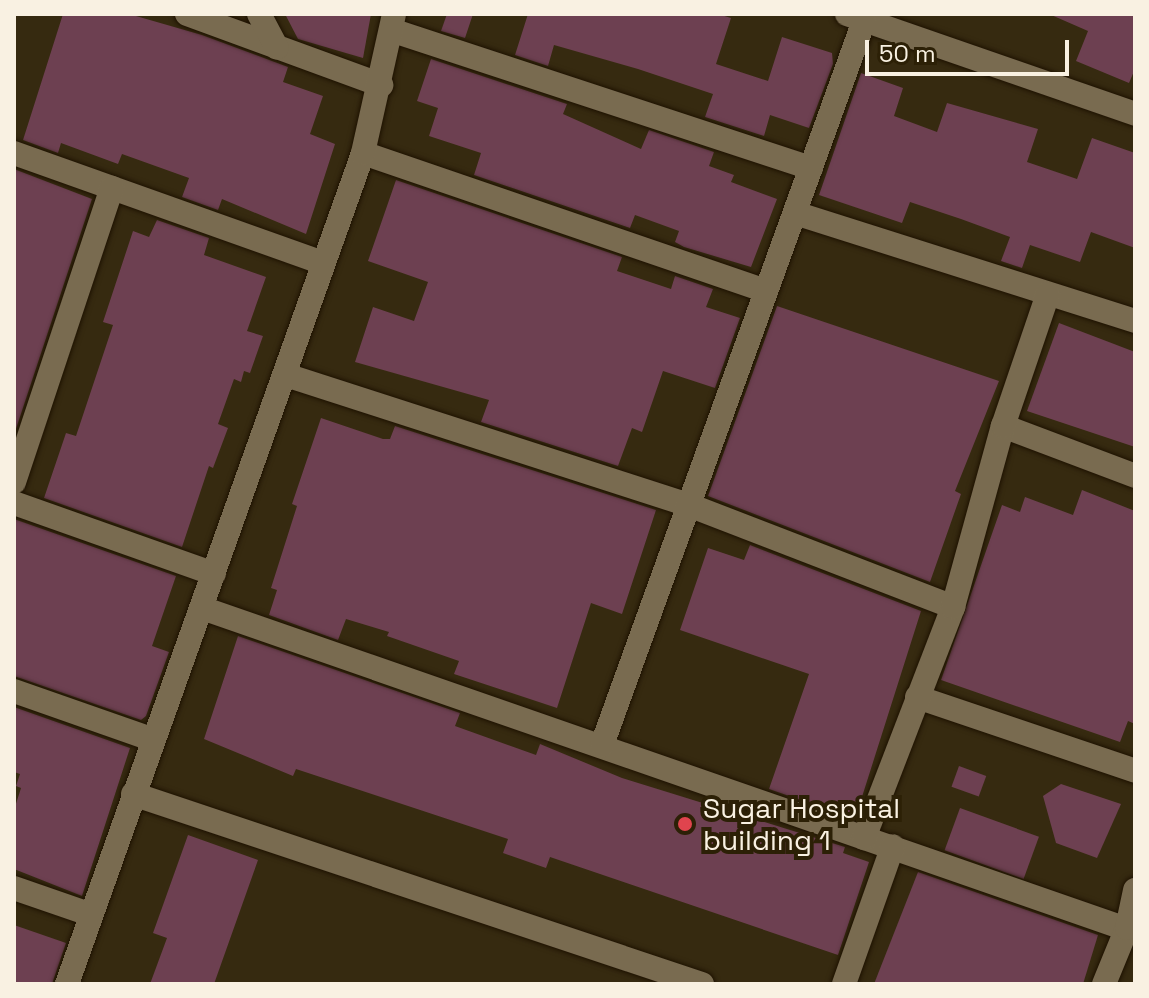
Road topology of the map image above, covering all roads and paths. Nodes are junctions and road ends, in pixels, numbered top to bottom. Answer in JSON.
{"nodes":[{"id":1,"x":187,"y":14,"type":"edge"},
{"id":2,"x":259,"y":14,"type":"edge"},
{"id":3,"x":855,"y":18,"type":"edge"},
{"id":4,"x":394,"y":22,"type":"edge"},
{"id":5,"x":907,"y":24,"type":"edge"},
{"id":6,"x":277,"y":48,"type":"junction"},
{"id":7,"x":381,"y":85,"type":"junction"},
{"id":8,"x":1135,"y":113,"type":"edge"},
{"id":9,"x":14,"y":153,"type":"edge"},
{"id":10,"x":363,"y":153,"type":"junction"},
{"id":11,"x":811,"y":168,"type":"junction"},
{"id":12,"x":112,"y":188,"type":"junction"},
{"id":13,"x":795,"y":213,"type":"junction"},
{"id":14,"x":323,"y":263,"type":"junction"},
{"id":15,"x":766,"y":291,"type":"junction"},
{"id":16,"x":1048,"y":294,"type":"junction"},
{"id":17,"x":1135,"y":321,"type":"edge"},
{"id":18,"x":286,"y":375,"type":"junction"},
{"id":19,"x":1003,"y":426,"type":"junction"},
{"id":20,"x":1135,"y":476,"type":"edge"},
{"id":21,"x":14,"y":482,"type":"edge"},
{"id":22,"x":14,"y":503,"type":"edge"},
{"id":23,"x":689,"y":505,"type":"junction"},
{"id":24,"x":214,"y":574,"type":"junction"},
{"id":25,"x":953,"y":607,"type":"junction"},
{"id":26,"x":202,"y":608,"type":"junction"},
{"id":27,"x":14,"y":691,"type":"edge"},
{"id":28,"x":917,"y":697,"type":"junction"},
{"id":29,"x":151,"y":739,"type":"junction"},
{"id":30,"x":602,"y":745,"type":"junction"},
{"id":31,"x":1135,"y":771,"type":"edge"},
{"id":32,"x":133,"y":794,"type":"junction"},
{"id":33,"x":864,"y":838,"type":"junction"},
{"id":34,"x":893,"y":846,"type":"junction"},
{"id":35,"x":14,"y":888,"type":"edge"},
{"id":36,"x":1135,"y":890,"type":"edge"},
{"id":37,"x":89,"y":914,"type":"junction"},
{"id":38,"x":1131,"y":930,"type":"edge"},
{"id":39,"x":67,"y":984,"type":"edge"},
{"id":40,"x":702,"y":984,"type":"edge"},
{"id":41,"x":844,"y":984,"type":"edge"},
{"id":42,"x":1104,"y":984,"type":"edge"}],
"edges":[{"from":1,"to":6,"type":"street"},
{"from":2,"to":6,"type":"street"},
{"from":3,"to":5,"type":"street"},
{"from":3,"to":11,"type":"street"},
{"from":4,"to":7,"type":"street"},
{"from":4,"to":11,"type":"street"},
{"from":5,"to":8,"type":"street"},
{"from":6,"to":7,"type":"street"},
{"from":7,"to":10,"type":"street"},
{"from":9,"to":12,"type":"street"},
{"from":10,"to":14,"type":"street"},
{"from":10,"to":15,"type":"street"},
{"from":11,"to":13,"type":"street"},
{"from":12,"to":14,"type":"street"},
{"from":12,"to":21,"type":"street"},
{"from":13,"to":15,"type":"street"},
{"from":13,"to":16,"type":"street"},
{"from":14,"to":18,"type":"street"},
{"from":15,"to":23,"type":"street"},
{"from":16,"to":17,"type":"street"},
{"from":16,"to":19,"type":"street"},
{"from":18,"to":23,"type":"street"},
{"from":18,"to":24,"type":"street"},
{"from":19,"to":20,"type":"street"},
{"from":19,"to":25,"type":"street"},
{"from":22,"to":24,"type":"street"},
{"from":23,"to":25,"type":"street"},
{"from":23,"to":30,"type":"street"},
{"from":24,"to":26,"type":"street"},
{"from":25,"to":28,"type":"street"},
{"from":26,"to":29,"type":"street"},
{"from":26,"to":30,"type":"street"},
{"from":27,"to":29,"type":"street"},
{"from":28,"to":31,"type":"street"},
{"from":28,"to":33,"type":"street"},
{"from":29,"to":32,"type":"street"},
{"from":30,"to":33,"type":"street"},
{"from":32,"to":37,"type":"street"},
{"from":32,"to":40,"type":"street"},
{"from":33,"to":34,"type":"street"},
{"from":34,"to":38,"type":"street"},
{"from":34,"to":41,"type":"street"},
{"from":35,"to":37,"type":"street"},
{"from":36,"to":38,"type":"street"},
{"from":37,"to":39,"type":"street"},
{"from":38,"to":42,"type":"street"}]}
